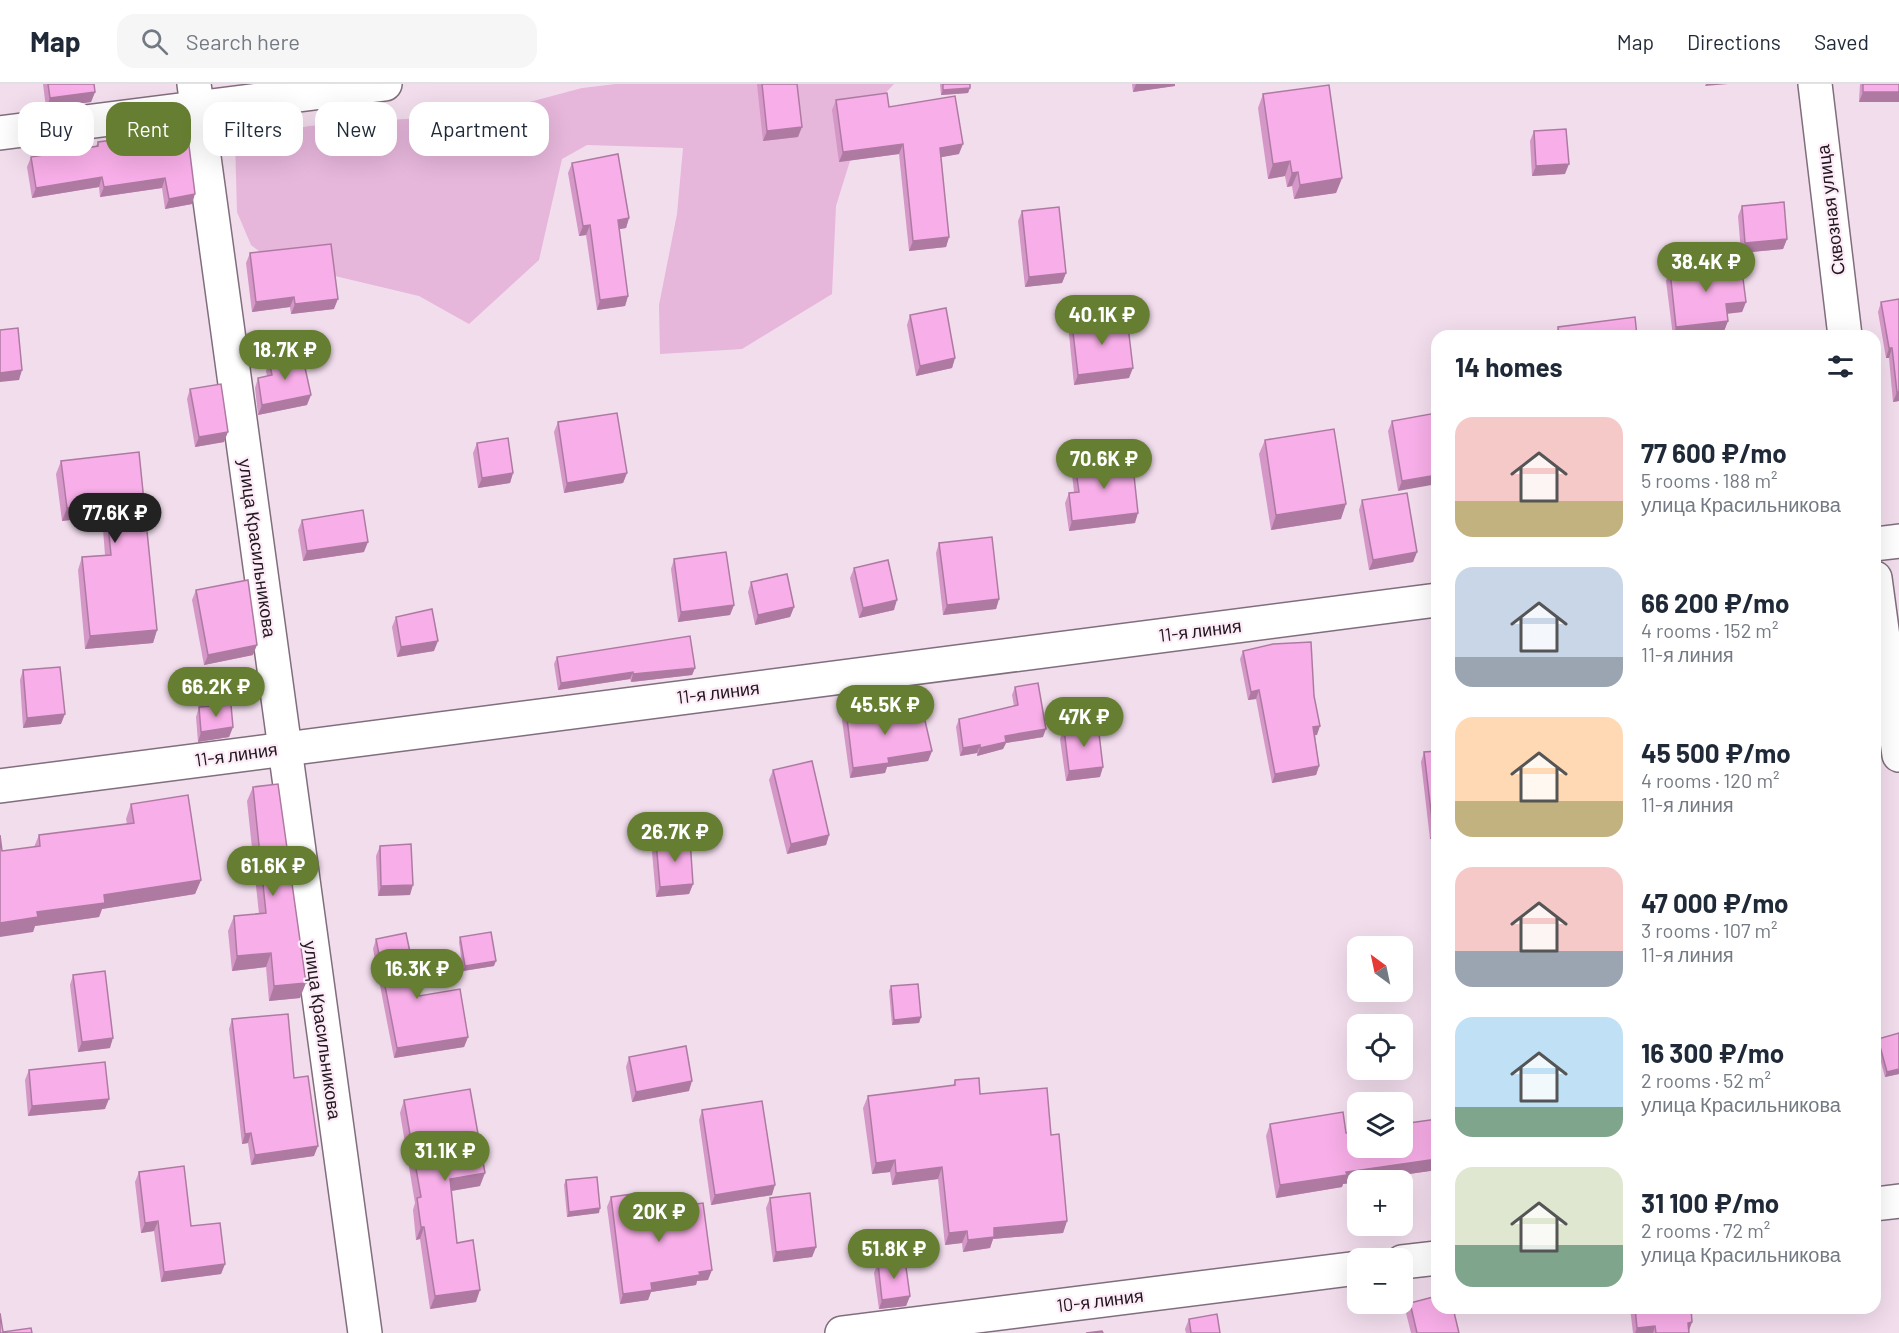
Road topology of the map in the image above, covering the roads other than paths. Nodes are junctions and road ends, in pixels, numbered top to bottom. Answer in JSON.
{"nodes":[{"id":1,"x":385,"y":84,"type":"edge"},
{"id":2,"x":1815,"y":84,"type":"edge"},
{"id":3,"x":196,"y":97,"type":"edge"},
{"id":4,"x":0,"y":133,"type":"edge"},
{"id":5,"x":1844,"y":330,"type":"edge"},
{"id":6,"x":1899,"y":541,"type":"edge"},
{"id":7,"x":1881,"y":543,"type":"edge"},
{"id":8,"x":1431,"y":601,"type":"edge"},
{"id":9,"x":1881,"y":622,"type":"edge"},
{"id":10,"x":285,"y":748,"type":"junction"},
{"id":11,"x":1899,"y":755,"type":"edge"},
{"id":12,"x":0,"y":786,"type":"edge"},
{"id":13,"x":1899,"y":1201,"type":"edge"},
{"id":14,"x":1881,"y":1203,"type":"edge"},
{"id":15,"x":1431,"y":1259,"type":"edge"},
{"id":16,"x":1413,"y":1261,"type":"edge"},
{"id":17,"x":1347,"y":1269,"type":"edge"},
{"id":18,"x":365,"y":1333,"type":"edge"},
{"id":19,"x":842,"y":1333,"type":"edge"}],
"edges":[{"from":1,"to":3,"type":"street"},
{"from":2,"to":5,"type":"street","name":"Сквозная улица"},
{"from":3,"to":4,"type":"street"},
{"from":3,"to":10,"type":"street","name":"улица Красильникова"},
{"from":6,"to":7,"type":"street"},
{"from":8,"to":10,"type":"street","name":"11-я линия"},
{"from":9,"to":11,"type":"street"},
{"from":10,"to":12,"type":"street","name":"11-я линия"},
{"from":10,"to":18,"type":"street","name":"улица Красильникова"},
{"from":13,"to":14,"type":"street"},
{"from":15,"to":16,"type":"street"},
{"from":17,"to":19,"type":"street","name":"10-я линия"}]}
